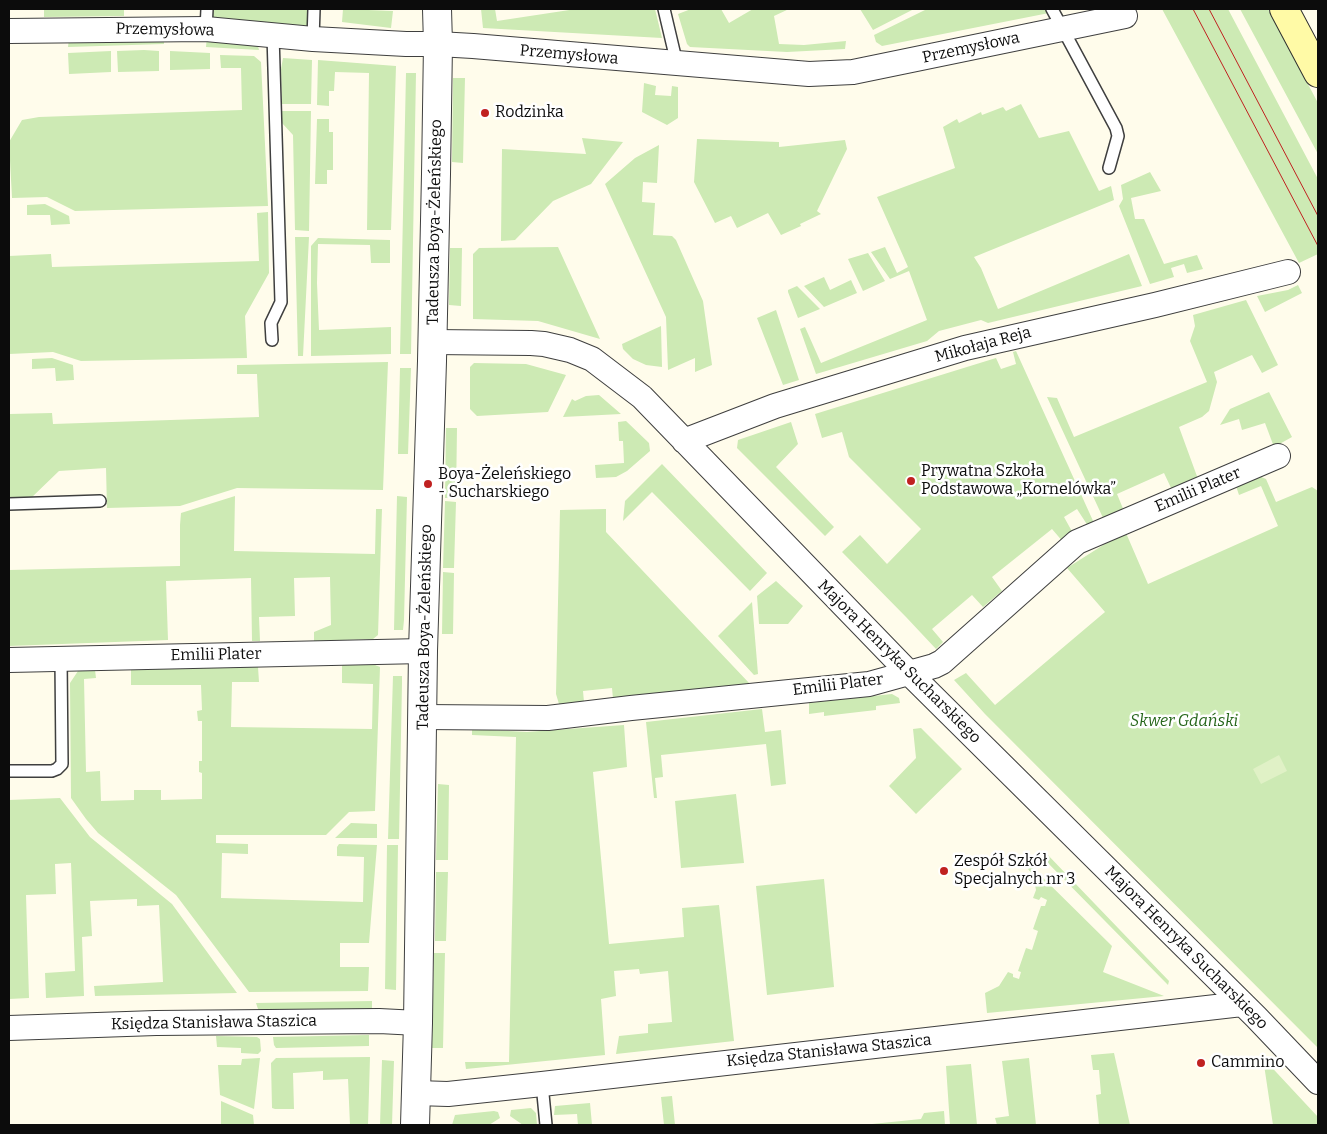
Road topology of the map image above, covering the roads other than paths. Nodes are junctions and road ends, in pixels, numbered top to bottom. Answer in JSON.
{"nodes":[{"id":1,"x":314,"y":9,"type":"edge"},
{"id":2,"x":437,"y":9,"type":"edge"},
{"id":3,"x":664,"y":9,"type":"edge"},
{"id":4,"x":1052,"y":9,"type":"edge"},
{"id":5,"x":1284,"y":9,"type":"edge"},
{"id":6,"x":1125,"y":16,"type":"dead end"},
{"id":7,"x":207,"y":19,"type":"edge"},
{"id":8,"x":1063,"y":29,"type":"junction"},
{"id":9,"x":9,"y":31,"type":"edge"},
{"id":10,"x":273,"y":35,"type":"junction"},
{"id":11,"x":313,"y":39,"type":"junction"},
{"id":12,"x":438,"y":44,"type":"junction"},
{"id":13,"x":677,"y":64,"type":"junction"},
{"id":14,"x":1318,"y":73,"type":"edge"},
{"id":15,"x":1109,"y":168,"type":"dead end"},
{"id":16,"x":1288,"y":272,"type":"dead end"},
{"id":17,"x":272,"y":340,"type":"dead end"},
{"id":18,"x":433,"y":342,"type":"junction"},
{"id":19,"x":684,"y":441,"type":"junction"},
{"id":20,"x":1278,"y":456,"type":"dead end"},
{"id":21,"x":100,"y":501,"type":"dead end"},
{"id":22,"x":9,"y":504,"type":"edge"},
{"id":23,"x":423,"y":651,"type":"junction"},
{"id":24,"x":60,"y":659,"type":"junction"},
{"id":25,"x":9,"y":660,"type":"edge"},
{"id":26,"x":910,"y":674,"type":"junction"},
{"id":27,"x":423,"y":717,"type":"junction"},
{"id":28,"x":9,"y":772,"type":"edge"},
{"id":29,"x":1242,"y":1004,"type":"junction"},
{"id":30,"x":418,"y":1023,"type":"junction"},
{"id":31,"x":9,"y":1028,"type":"edge"},
{"id":32,"x":1318,"y":1082,"type":"edge"},
{"id":33,"x":542,"y":1084,"type":"junction"},
{"id":34,"x":416,"y":1094,"type":"junction"},
{"id":35,"x":415,"y":1125,"type":"edge"},
{"id":36,"x":546,"y":1125,"type":"edge"}],
"edges":[{"from":1,"to":11,"type":"lane"},
{"from":2,"to":12,"type":"street","name":"Tadeusza Boya-Żeleńskiego"},
{"from":3,"to":13,"type":"lane"},
{"from":4,"to":8,"type":"lane"},
{"from":5,"to":14,"type":"main road"},
{"from":6,"to":8,"type":"street","name":"Przemysłowa"},
{"from":7,"to":9,"type":"street","name":"Przemysłowa"},
{"from":7,"to":10,"type":"street","name":"Przemysłowa"},
{"from":8,"to":13,"type":"street","name":"Przemysłowa"},
{"from":8,"to":15,"type":"lane"},
{"from":10,"to":11,"type":"street","name":"Przemysłowa"},
{"from":10,"to":17,"type":"lane"},
{"from":11,"to":12,"type":"street","name":"Przemysłowa"},
{"from":12,"to":13,"type":"street","name":"Przemysłowa"},
{"from":12,"to":18,"type":"street","name":"Tadeusza Boya-Żeleńskiego"},
{"from":16,"to":19,"type":"street","name":"Mikołaja Reja"},
{"from":18,"to":19,"type":"street","name":"Majora Henryka Sucharskiego"},
{"from":18,"to":23,"type":"street","name":"Tadeusza Boya-Żeleńskiego"},
{"from":19,"to":26,"type":"street","name":"Majora Henryka Sucharskiego"},
{"from":20,"to":26,"type":"street","name":"Emilii Plater"},
{"from":21,"to":22,"type":"lane"},
{"from":23,"to":24,"type":"street","name":"Emilii Plater"},
{"from":23,"to":27,"type":"street","name":"Tadeusza Boya-Żeleńskiego"},
{"from":24,"to":25,"type":"street","name":"Emilii Plater"},
{"from":24,"to":28,"type":"lane"},
{"from":26,"to":27,"type":"street","name":"Emilii Plater"},
{"from":26,"to":29,"type":"street","name":"Majora Henryka Sucharskiego"},
{"from":27,"to":30,"type":"street","name":"Tadeusza Boya-Żeleńskiego"},
{"from":29,"to":32,"type":"street","name":"Majora Henryka Sucharskiego"},
{"from":29,"to":33,"type":"street","name":"Księdza Stanisława Staszica"},
{"from":30,"to":31,"type":"street","name":"Księdza Stanisława Staszica"},
{"from":30,"to":34,"type":"street","name":"Tadeusza Boya-Żeleńskiego"},
{"from":33,"to":34,"type":"street","name":"Księdza Stanisława Staszica"},
{"from":33,"to":36,"type":"lane"},
{"from":34,"to":35,"type":"street","name":"Tadeusza Boya-Żeleńskiego"}]}
